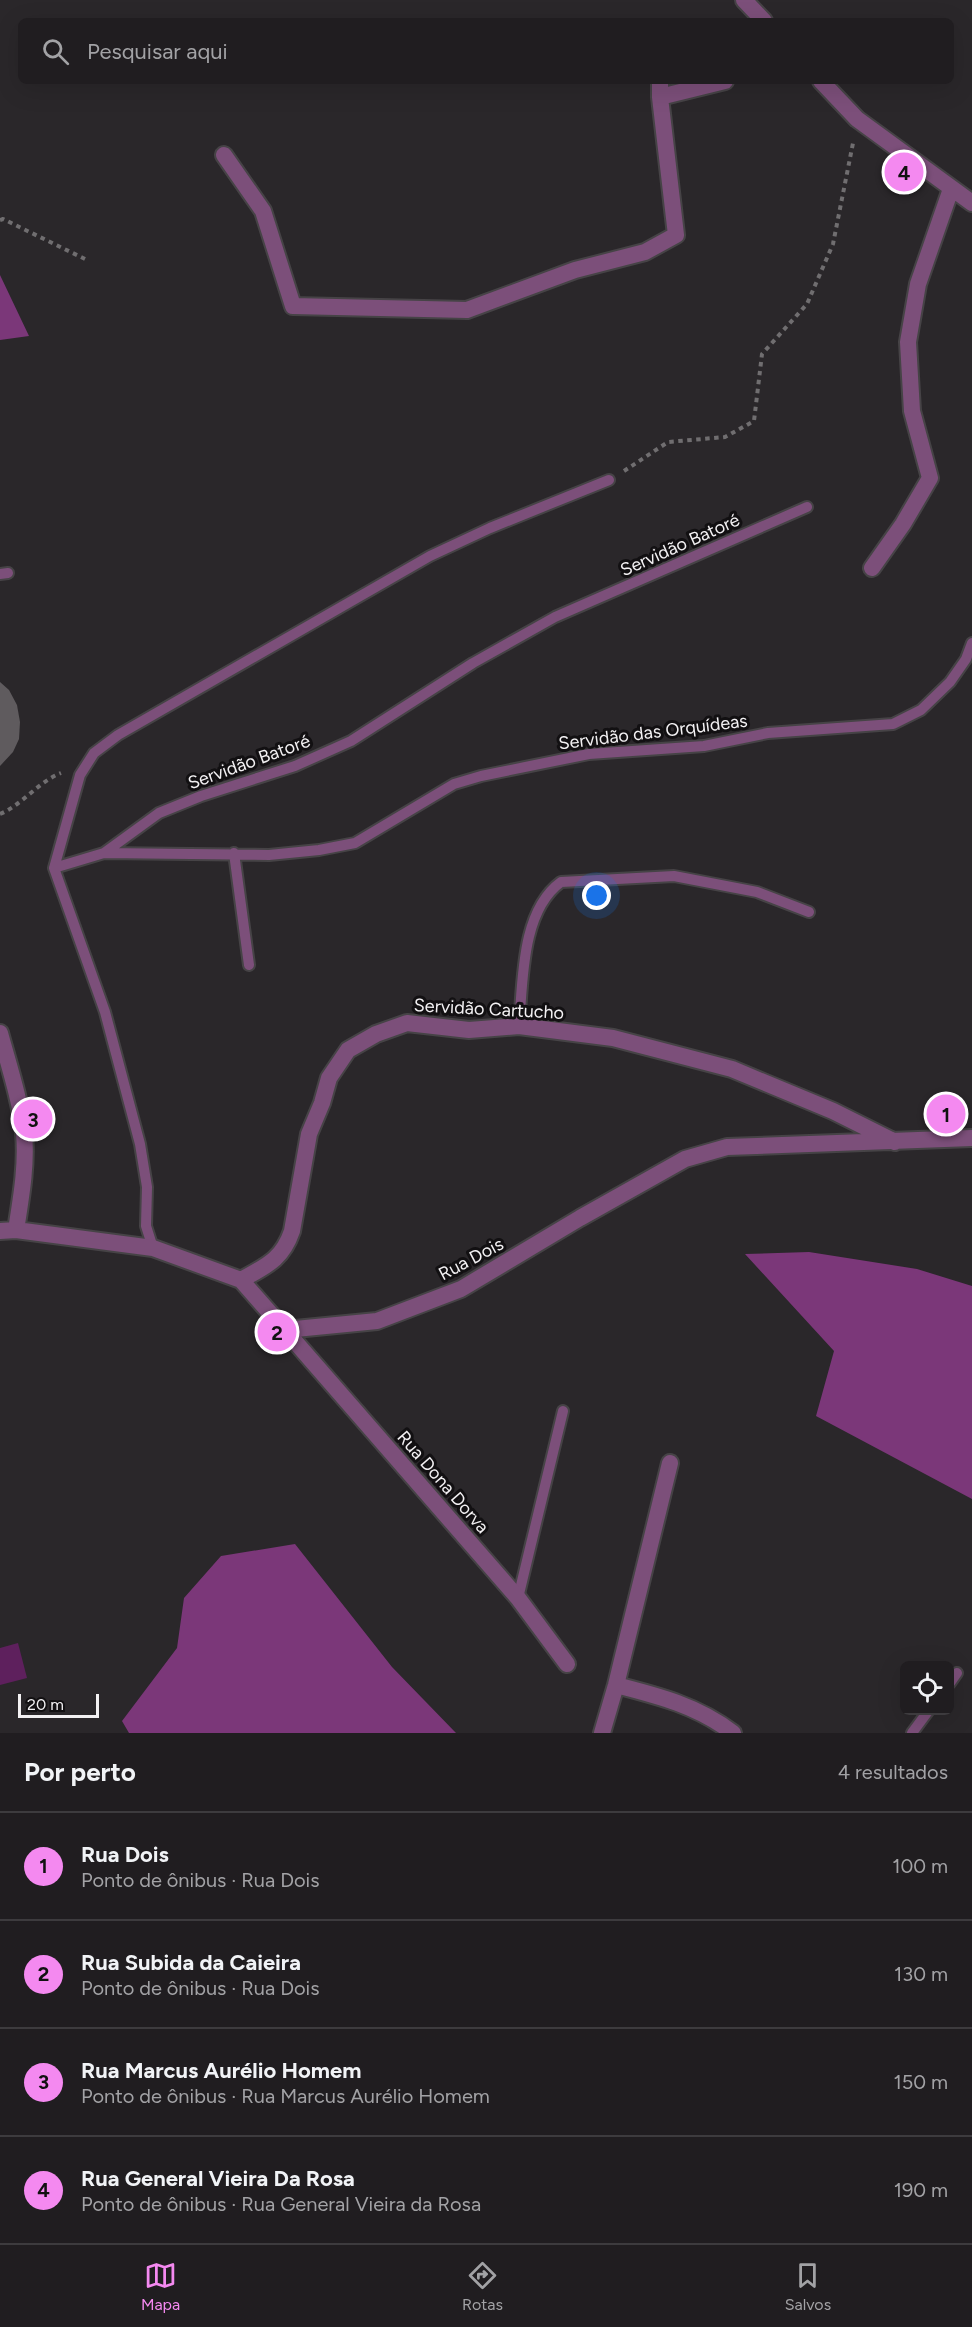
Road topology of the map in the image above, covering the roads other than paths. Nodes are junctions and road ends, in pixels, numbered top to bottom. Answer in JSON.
{"nodes":[{"id":1,"x":744,"y":0,"type":"edge"},
{"id":2,"x":761,"y":18,"type":"edge"},
{"id":3,"x":701,"y":84,"type":"edge"},
{"id":4,"x":824,"y":84,"type":"edge"},
{"id":5,"x":660,"y":89,"type":"edge"},
{"id":6,"x":224,"y":155,"type":"dead end"},
{"id":7,"x":951,"y":189,"type":"junction"},
{"id":8,"x":972,"y":203,"type":"edge"},
{"id":9,"x":609,"y":480,"type":"road end"},
{"id":10,"x":807,"y":507,"type":"dead end"},
{"id":11,"x":872,"y":568,"type":"dead end"},
{"id":12,"x":972,"y":643,"type":"edge"},
{"id":13,"x":104,"y":853,"type":"junction"},
{"id":14,"x":234,"y":853,"type":"junction"},
{"id":15,"x":54,"y":868,"type":"junction"},
{"id":16,"x":809,"y":912,"type":"dead end"},
{"id":17,"x":249,"y":965,"type":"dead end"},
{"id":18,"x":519,"y":1026,"type":"junction"},
{"id":19,"x":0,"y":1034,"type":"edge"},
{"id":20,"x":972,"y":1138,"type":"edge"},
{"id":21,"x":895,"y":1142,"type":"junction"},
{"id":22,"x":8,"y":1231,"type":"edge"},
{"id":23,"x":153,"y":1248,"type":"junction"},
{"id":24,"x":241,"y":1280,"type":"junction"},
{"id":25,"x":285,"y":1330,"type":"junction"},
{"id":26,"x":563,"y":1411,"type":"dead end"},
{"id":27,"x":670,"y":1463,"type":"dead end"},
{"id":28,"x":518,"y":1598,"type":"junction"},
{"id":29,"x":567,"y":1664,"type":"dead end"},
{"id":30,"x":957,"y":1673,"type":"dead end"},
{"id":31,"x":954,"y":1677,"type":"edge"},
{"id":32,"x":616,"y":1685,"type":"junction"},
{"id":33,"x":925,"y":1715,"type":"edge"},
{"id":34,"x":602,"y":1733,"type":"edge"},
{"id":35,"x":733,"y":1733,"type":"edge"},
{"id":36,"x":912,"y":1733,"type":"edge"}],
"edges":[{"from":1,"to":2,"type":"street"},
{"from":3,"to":5,"type":"street"},
{"from":4,"to":7,"type":"street"},
{"from":5,"to":6,"type":"street"},
{"from":7,"to":8,"type":"street"},
{"from":7,"to":11,"type":"street"},
{"from":9,"to":15,"type":"lane"},
{"from":10,"to":13,"type":"lane","name":"Servidão Batoré"},
{"from":12,"to":14,"type":"lane","name":"Servidão das Orquídeas"},
{"from":13,"to":14,"type":"lane","name":"Servidão das Orquídeas"},
{"from":13,"to":15,"type":"lane","name":"Servidão Batoré"},
{"from":14,"to":17,"type":"lane"},
{"from":15,"to":23,"type":"lane"},
{"from":16,"to":18,"type":"lane"},
{"from":18,"to":21,"type":"street","name":"Servidão Cartucho"},
{"from":18,"to":24,"type":"street","name":"Servidão Cartucho"},
{"from":19,"to":22,"type":"street"},
{"from":20,"to":21,"type":"street","name":"Rua Dois"},
{"from":21,"to":25,"type":"street","name":"Rua Dois"},
{"from":22,"to":23,"type":"street"},
{"from":23,"to":24,"type":"street"},
{"from":24,"to":25,"type":"street"},
{"from":25,"to":28,"type":"street","name":"Rua Dona Dorva"},
{"from":26,"to":28,"type":"lane"},
{"from":27,"to":32,"type":"street"},
{"from":28,"to":29,"type":"street","name":"Rua Dona Dorva"},
{"from":30,"to":31,"type":"lane"},
{"from":32,"to":34,"type":"street"},
{"from":32,"to":35,"type":"street"},
{"from":33,"to":36,"type":"lane"}]}
